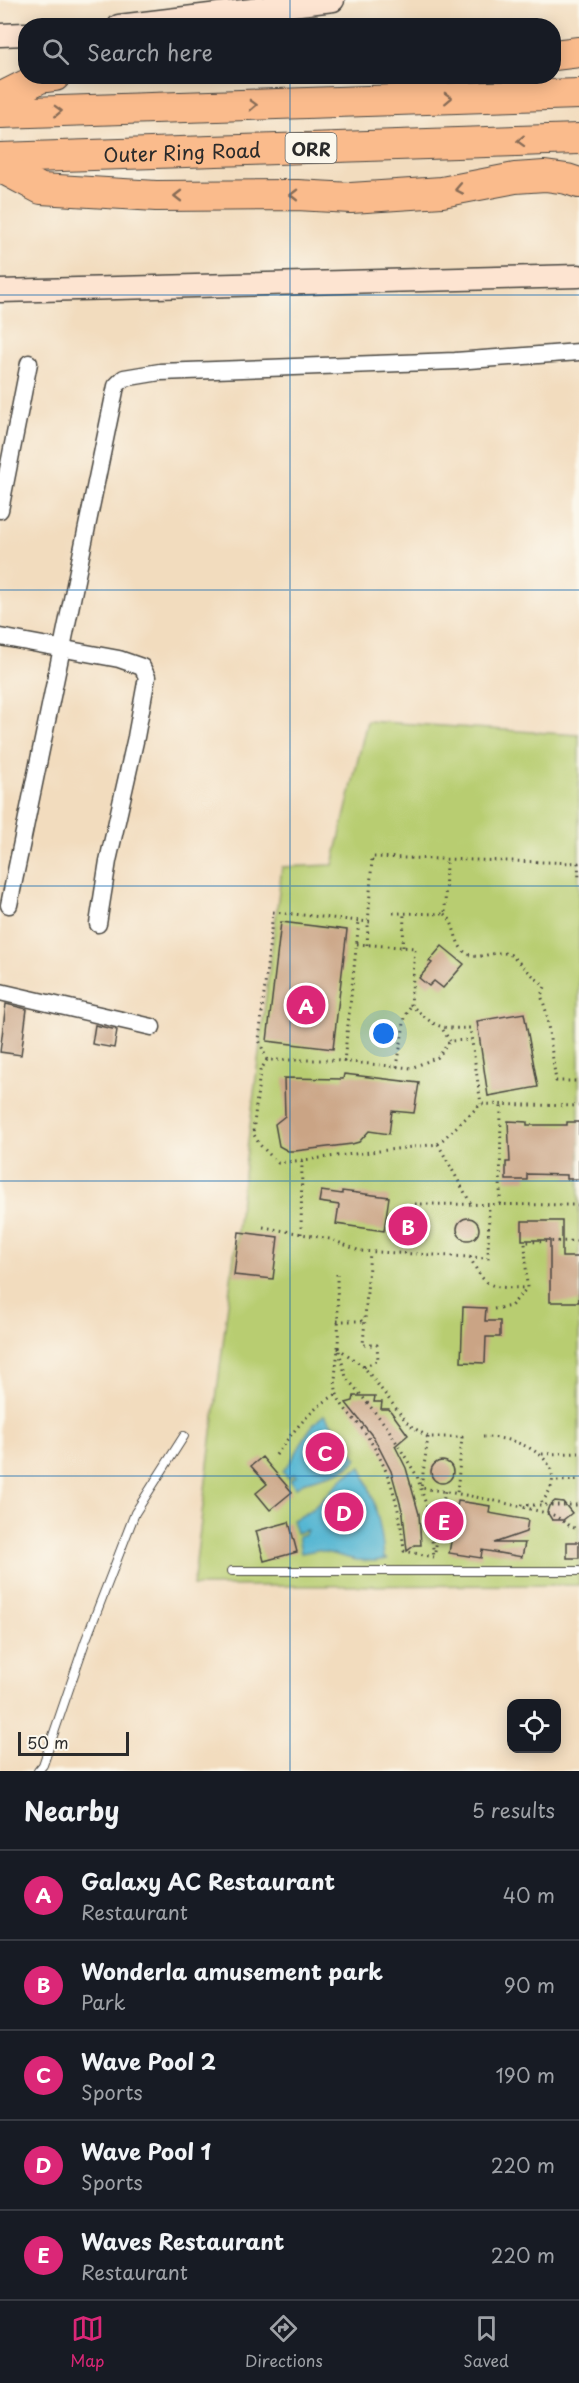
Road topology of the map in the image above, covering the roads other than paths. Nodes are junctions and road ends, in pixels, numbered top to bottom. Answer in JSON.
{"nodes":[{"id":1,"x":333,"y":0,"type":"edge"},
{"id":2,"x":185,"y":18,"type":"edge"},
{"id":3,"x":18,"y":34,"type":"edge"},
{"id":4,"x":0,"y":35,"type":"edge"},
{"id":5,"x":579,"y":52,"type":"edge"},
{"id":6,"x":561,"y":54,"type":"edge"},
{"id":7,"x":28,"y":84,"type":"edge"},
{"id":8,"x":579,"y":94,"type":"edge"},
{"id":9,"x":0,"y":98,"type":"edge"},
{"id":10,"x":0,"y":113,"type":"edge"},
{"id":11,"x":579,"y":139,"type":"edge"},
{"id":12,"x":0,"y":158,"type":"edge"},
{"id":13,"x":0,"y":167,"type":"edge"},
{"id":14,"x":579,"y":183,"type":"edge"},
{"id":15,"x":579,"y":276,"type":"edge"},
{"id":16,"x":0,"y":291,"type":"edge"},
{"id":17,"x":579,"y":352,"type":"edge"},
{"id":18,"x":28,"y":363,"type":"dead end"},
{"id":19,"x":0,"y":510,"type":"edge"},
{"id":20,"x":0,"y":637,"type":"edge"},
{"id":21,"x":62,"y":648,"type":"junction"},
{"id":22,"x":9,"y":905,"type":"dead end"},
{"id":23,"x":98,"y":924,"type":"dead end"},
{"id":24,"x":0,"y":992,"type":"edge"},
{"id":25,"x":152,"y":1027,"type":"dead end"},
{"id":26,"x":184,"y":1436,"type":"dead end"},
{"id":27,"x":232,"y":1571,"type":"dead end"},
{"id":28,"x":579,"y":1571,"type":"edge"},
{"id":29,"x":38,"y":1771,"type":"edge"}],
"edges":[{"from":1,"to":2,"type":"main road"},
{"from":3,"to":4,"type":"main road"},
{"from":5,"to":6,"type":"highway"},
{"from":7,"to":9,"type":"highway"},
{"from":10,"to":8,"type":"highway","one_way":true},
{"from":11,"to":12,"type":"highway","name":"Outer Ring Road","number":"ORR","one_way":true},
{"from":14,"to":13,"type":"highway","one_way":true},
{"from":15,"to":16,"type":"main road"},
{"from":17,"to":21,"type":"street"},
{"from":18,"to":19,"type":"street"},
{"from":20,"to":21,"type":"street"},
{"from":21,"to":22,"type":"street"},
{"from":21,"to":23,"type":"street"},
{"from":24,"to":25,"type":"street"},
{"from":26,"to":29,"type":"lane"},
{"from":27,"to":28,"type":"lane"}]}
